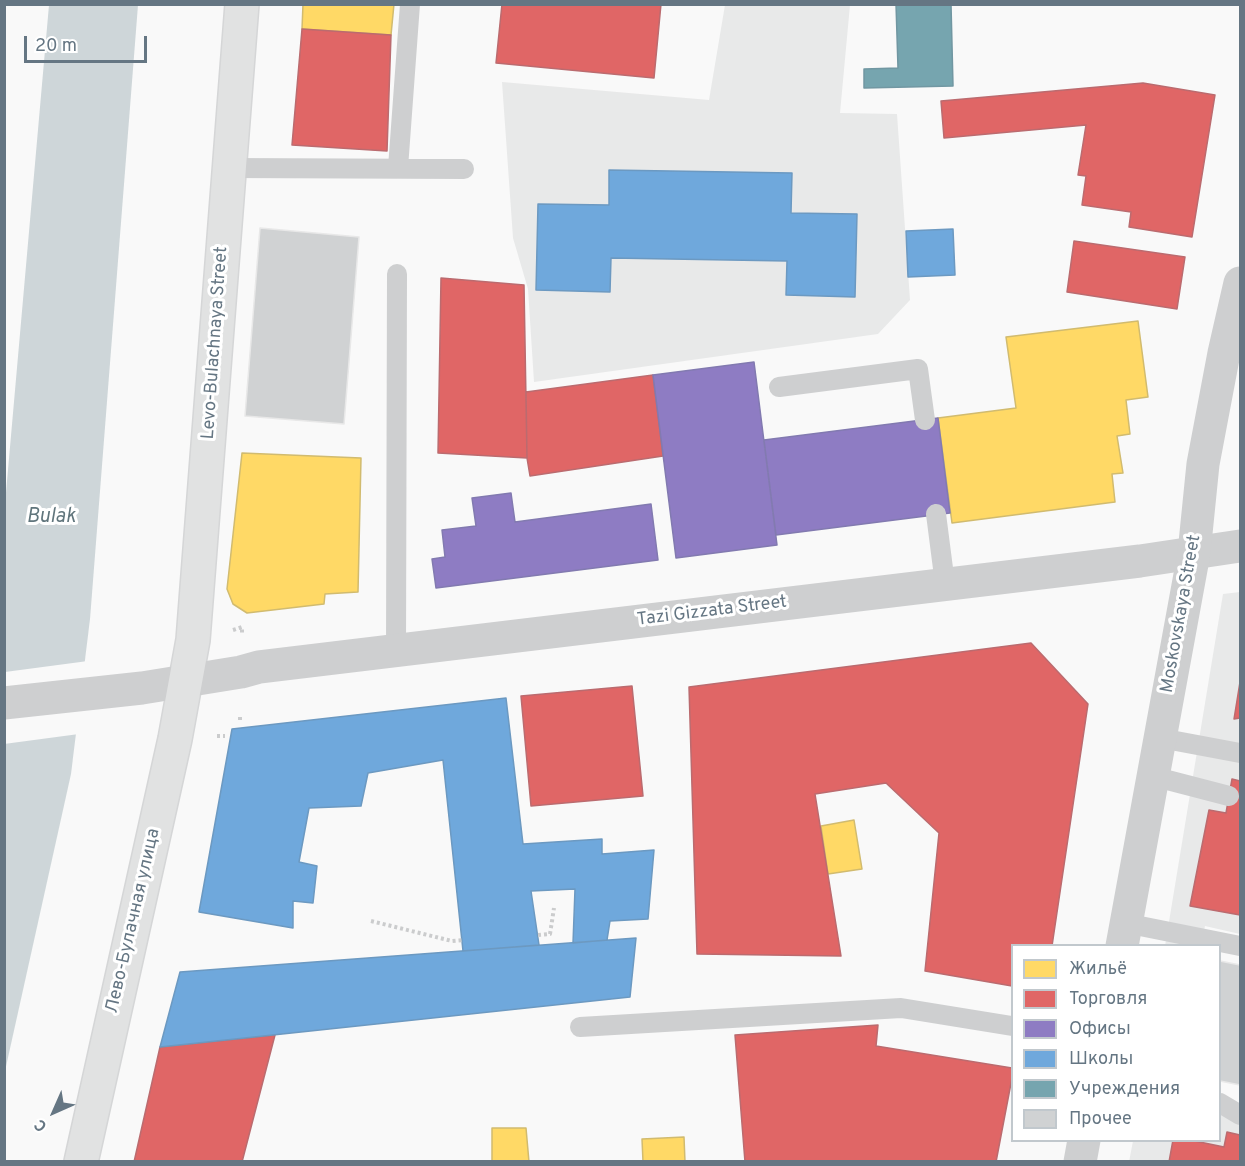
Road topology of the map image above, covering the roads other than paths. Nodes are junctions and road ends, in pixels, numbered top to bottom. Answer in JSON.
{"nodes":[{"id":1,"x":242,"y":4,"type":"edge"},
{"id":2,"x":410,"y":4,"type":"edge"},
{"id":3,"x":230,"y":168,"type":"junction"},
{"id":4,"x":398,"y":168,"type":"junction"},
{"id":5,"x":464,"y":169,"type":"dead end"},
{"id":6,"x":397,"y":274,"type":"dead end"},
{"id":7,"x":1240,"y":283,"type":"edge"},
{"id":8,"x":1232,"y":355,"type":"edge"},
{"id":9,"x":779,"y":387,"type":"dead end"},
{"id":10,"x":925,"y":420,"type":"dead end"},
{"id":11,"x":936,"y":514,"type":"dead end"},
{"id":12,"x":1240,"y":546,"type":"edge"},
{"id":13,"x":1194,"y":553,"type":"junction"},
{"id":14,"x":945,"y":584,"type":"junction"},
{"id":15,"x":396,"y":650,"type":"junction"},
{"id":16,"x":185,"y":681,"type":"junction"},
{"id":17,"x":4,"y":704,"type":"edge"},
{"id":18,"x":1160,"y":738,"type":"junction"},
{"id":19,"x":1240,"y":753,"type":"edge"},
{"id":20,"x":1152,"y":776,"type":"junction"},
{"id":21,"x":1229,"y":795,"type":"dead end"},
{"id":22,"x":1123,"y":934,"type":"edge"},
{"id":23,"x":1220,"y":944,"type":"edge"},
{"id":24,"x":1221,"y":944,"type":"edge"},
{"id":25,"x":1240,"y":946,"type":"edge"},
{"id":26,"x":1011,"y":1026,"type":"edge"},
{"id":27,"x":580,"y":1027,"type":"dead end"},
{"id":28,"x":1221,"y":1104,"type":"edge"},
{"id":29,"x":1240,"y":1115,"type":"edge"},
{"id":30,"x":1084,"y":1142,"type":"edge"},
{"id":31,"x":81,"y":1161,"type":"edge"},
{"id":32,"x":1080,"y":1161,"type":"edge"}],
"edges":[{"from":1,"to":3,"type":"main road","name":"Levo-Bulachnaya Street"},
{"from":2,"to":4,"type":"lane"},
{"from":3,"to":4,"type":"lane"},
{"from":3,"to":16,"type":"main road","name":"Levo-Bulachnaya Street"},
{"from":4,"to":5,"type":"lane"},
{"from":6,"to":15,"type":"lane"},
{"from":7,"to":8,"type":"street","name":"Moskovskaya Street"},
{"from":8,"to":13,"type":"street","name":"Moskovskaya Street"},
{"from":9,"to":10,"type":"lane"},
{"from":11,"to":14,"type":"lane"},
{"from":12,"to":13,"type":"street","name":"Tazi Gizzata Street"},
{"from":13,"to":14,"type":"street","name":"Tazi Gizzata Street"},
{"from":13,"to":18,"type":"street","name":"Moskovskaya Street"},
{"from":14,"to":15,"type":"street","name":"Tazi Gizzata Street"},
{"from":15,"to":16,"type":"street","name":"Tazi Gizzata Street"},
{"from":16,"to":17,"type":"street","name":"Tazi Gizzata Street"},
{"from":16,"to":31,"type":"main road","name":"Лево-Булачная улица"},
{"from":18,"to":19,"type":"lane"},
{"from":18,"to":20,"type":"street","name":"Moskovskaya Street"},
{"from":20,"to":21,"type":"lane"},
{"from":20,"to":22,"type":"street","name":"Moskovskaya Street"},
{"from":22,"to":23,"type":"lane"},
{"from":24,"to":25,"type":"lane"},
{"from":26,"to":27,"type":"lane"},
{"from":28,"to":29,"type":"lane"},
{"from":30,"to":32,"type":"street"}]}
